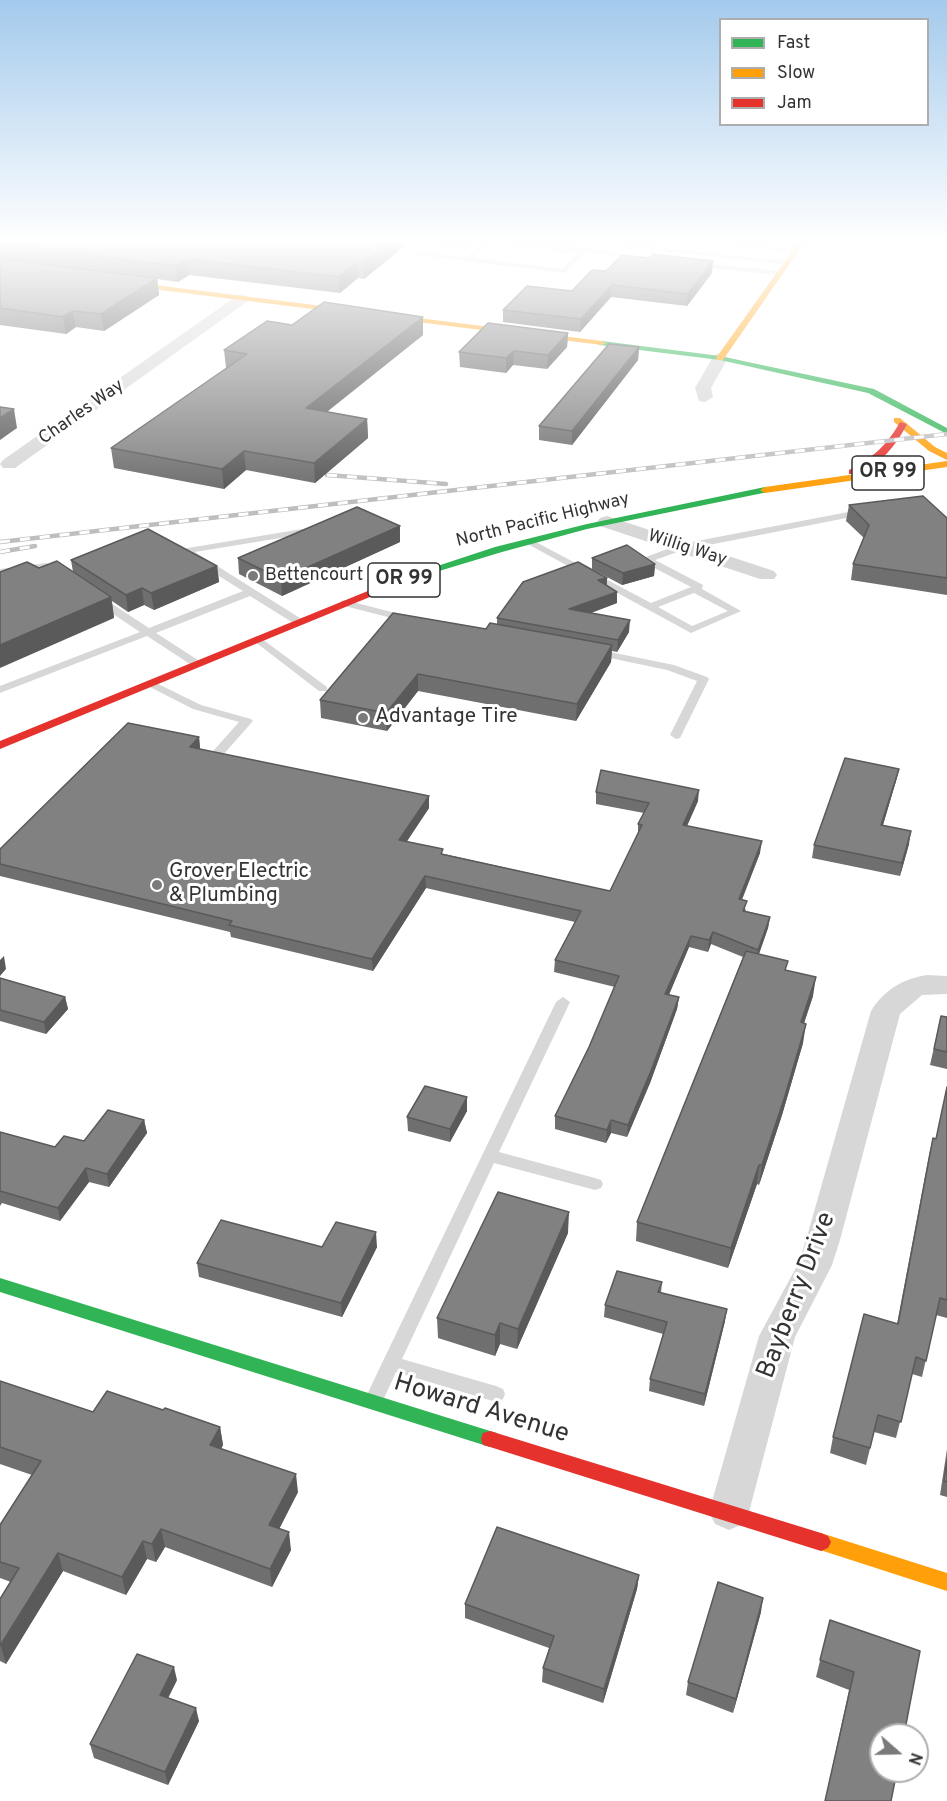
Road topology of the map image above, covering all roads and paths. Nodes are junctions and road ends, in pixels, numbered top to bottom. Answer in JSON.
{"nodes":[{"id":1,"x":206,"y":324,"type":"edge"},
{"id":2,"x":450,"y":324,"type":"edge"},
{"id":3,"x":744,"y":324,"type":"edge"},
{"id":4,"x":720,"y":358,"type":"junction"},
{"id":5,"x":824,"y":381,"type":"junction"},
{"id":6,"x":705,"y":397,"type":"dead end"},
{"id":7,"x":903,"y":424,"type":"junction"},
{"id":8,"x":947,"y":431,"type":"edge"},
{"id":9,"x":947,"y":457,"type":"edge"},
{"id":10,"x":9,"y":464,"type":"dead end"},
{"id":11,"x":947,"y":465,"type":"edge"},
{"id":12,"x":828,"y":482,"type":"junction"},
{"id":13,"x":874,"y":511,"type":"edge"},
{"id":14,"x":607,"y":522,"type":"junction"},
{"id":15,"x":329,"y":527,"type":"edge"},
{"id":16,"x":529,"y":542,"type":"junction"},
{"id":17,"x":681,"y":547,"type":"junction"},
{"id":18,"x":0,"y":572,"type":"edge"},
{"id":19,"x":767,"y":575,"type":"dead end"},
{"id":20,"x":67,"y":579,"type":"edge"},
{"id":21,"x":694,"y":589,"type":"junction"},
{"id":22,"x":87,"y":592,"type":"edge"},
{"id":23,"x":251,"y":592,"type":"junction"},
{"id":24,"x":345,"y":603,"type":"junction"},
{"id":25,"x":650,"y":608,"type":"junction"},
{"id":26,"x":420,"y":621,"type":"edge"},
{"id":27,"x":299,"y":622,"type":"junction"},
{"id":28,"x":147,"y":631,"type":"junction"},
{"id":29,"x":258,"y":639,"type":"junction"},
{"id":30,"x":581,"y":650,"type":"edge"},
{"id":31,"x":197,"y":664,"type":"junction"},
{"id":32,"x":150,"y":683,"type":"junction"},
{"id":33,"x":323,"y":689,"type":"dead end"},
{"id":34,"x":0,"y":690,"type":"edge"},
{"id":35,"x":676,"y":735,"type":"dead end"},
{"id":36,"x":0,"y":745,"type":"edge"},
{"id":37,"x":218,"y":753,"type":"edge"},
{"id":38,"x":947,"y":986,"type":"edge"},
{"id":39,"x":563,"y":1002,"type":"dead end"},
{"id":40,"x":491,"y":1156,"type":"junction"},
{"id":41,"x":595,"y":1184,"type":"dead end"},
{"id":42,"x":0,"y":1285,"type":"edge"},
{"id":43,"x":391,"y":1363,"type":"junction"},
{"id":44,"x":496,"y":1394,"type":"dead end"},
{"id":45,"x":372,"y":1402,"type":"junction"},
{"id":46,"x":729,"y":1512,"type":"junction"},
{"id":47,"x":947,"y":1582,"type":"edge"}],
"edges":[{"from":1,"to":10,"type":"street","name":"Charles Way"},
{"from":2,"to":4,"type":"main road"},
{"from":3,"to":4,"type":"main road"},
{"from":4,"to":5,"type":"main road"},
{"from":4,"to":6,"type":"street"},
{"from":5,"to":7,"type":"main road"},
{"from":5,"to":8,"type":"main road"},
{"from":7,"to":9,"type":"main road"},
{"from":7,"to":12,"type":"main road"},
{"from":11,"to":12,"type":"main road","name":"North Pacific Highway","number":"OR 99"},
{"from":12,"to":14,"type":"main road","name":"North Pacific Highway","number":"OR 99"},
{"from":13,"to":17,"type":"lane"},
{"from":14,"to":16,"type":"main road","name":"North Pacific Highway","number":"OR 99"},
{"from":14,"to":17,"type":"street","name":"Willig Way"},
{"from":15,"to":23,"type":"lane"},
{"from":16,"to":24,"type":"main road","name":"North Pacific Highway","number":"OR 99"},
{"from":16,"to":25,"type":"lane"},
{"from":17,"to":19,"type":"street","name":"Willig Way"},
{"from":17,"to":21,"type":"lane"},
{"from":18,"to":20,"type":"lane"},
{"from":21,"to":25,"type":"lane"},
{"from":21,"to":25,"type":"lane"},
{"from":22,"to":28,"type":"lane"},
{"from":23,"to":27,"type":"lane"},
{"from":23,"to":28,"type":"lane"},
{"from":24,"to":26,"type":"lane"},
{"from":24,"to":27,"type":"main road","name":"North Pacific Highway","number":"OR 99"},
{"from":27,"to":29,"type":"main road","name":"North Pacific Highway","number":"OR 99"},
{"from":28,"to":31,"type":"lane"},
{"from":28,"to":34,"type":"lane"},
{"from":29,"to":31,"type":"main road","name":"North Pacific Highway","number":"OR 99"},
{"from":29,"to":33,"type":"lane"},
{"from":30,"to":35,"type":"lane"},
{"from":31,"to":32,"type":"main road","name":"North Pacific Highway","number":"OR 99"},
{"from":32,"to":36,"type":"main road","name":"North Pacific Highway","number":"OR 99"},
{"from":32,"to":37,"type":"lane"},
{"from":38,"to":46,"type":"street","name":"Bayberry Drive"},
{"from":39,"to":40,"type":"lane"},
{"from":40,"to":41,"type":"lane"},
{"from":40,"to":43,"type":"lane"},
{"from":42,"to":45,"type":"main road","name":"Howard Avenue"},
{"from":43,"to":44,"type":"lane"},
{"from":43,"to":45,"type":"lane"},
{"from":45,"to":46,"type":"main road","name":"Howard Avenue"},
{"from":46,"to":47,"type":"main road","name":"Howard Avenue"}]}
